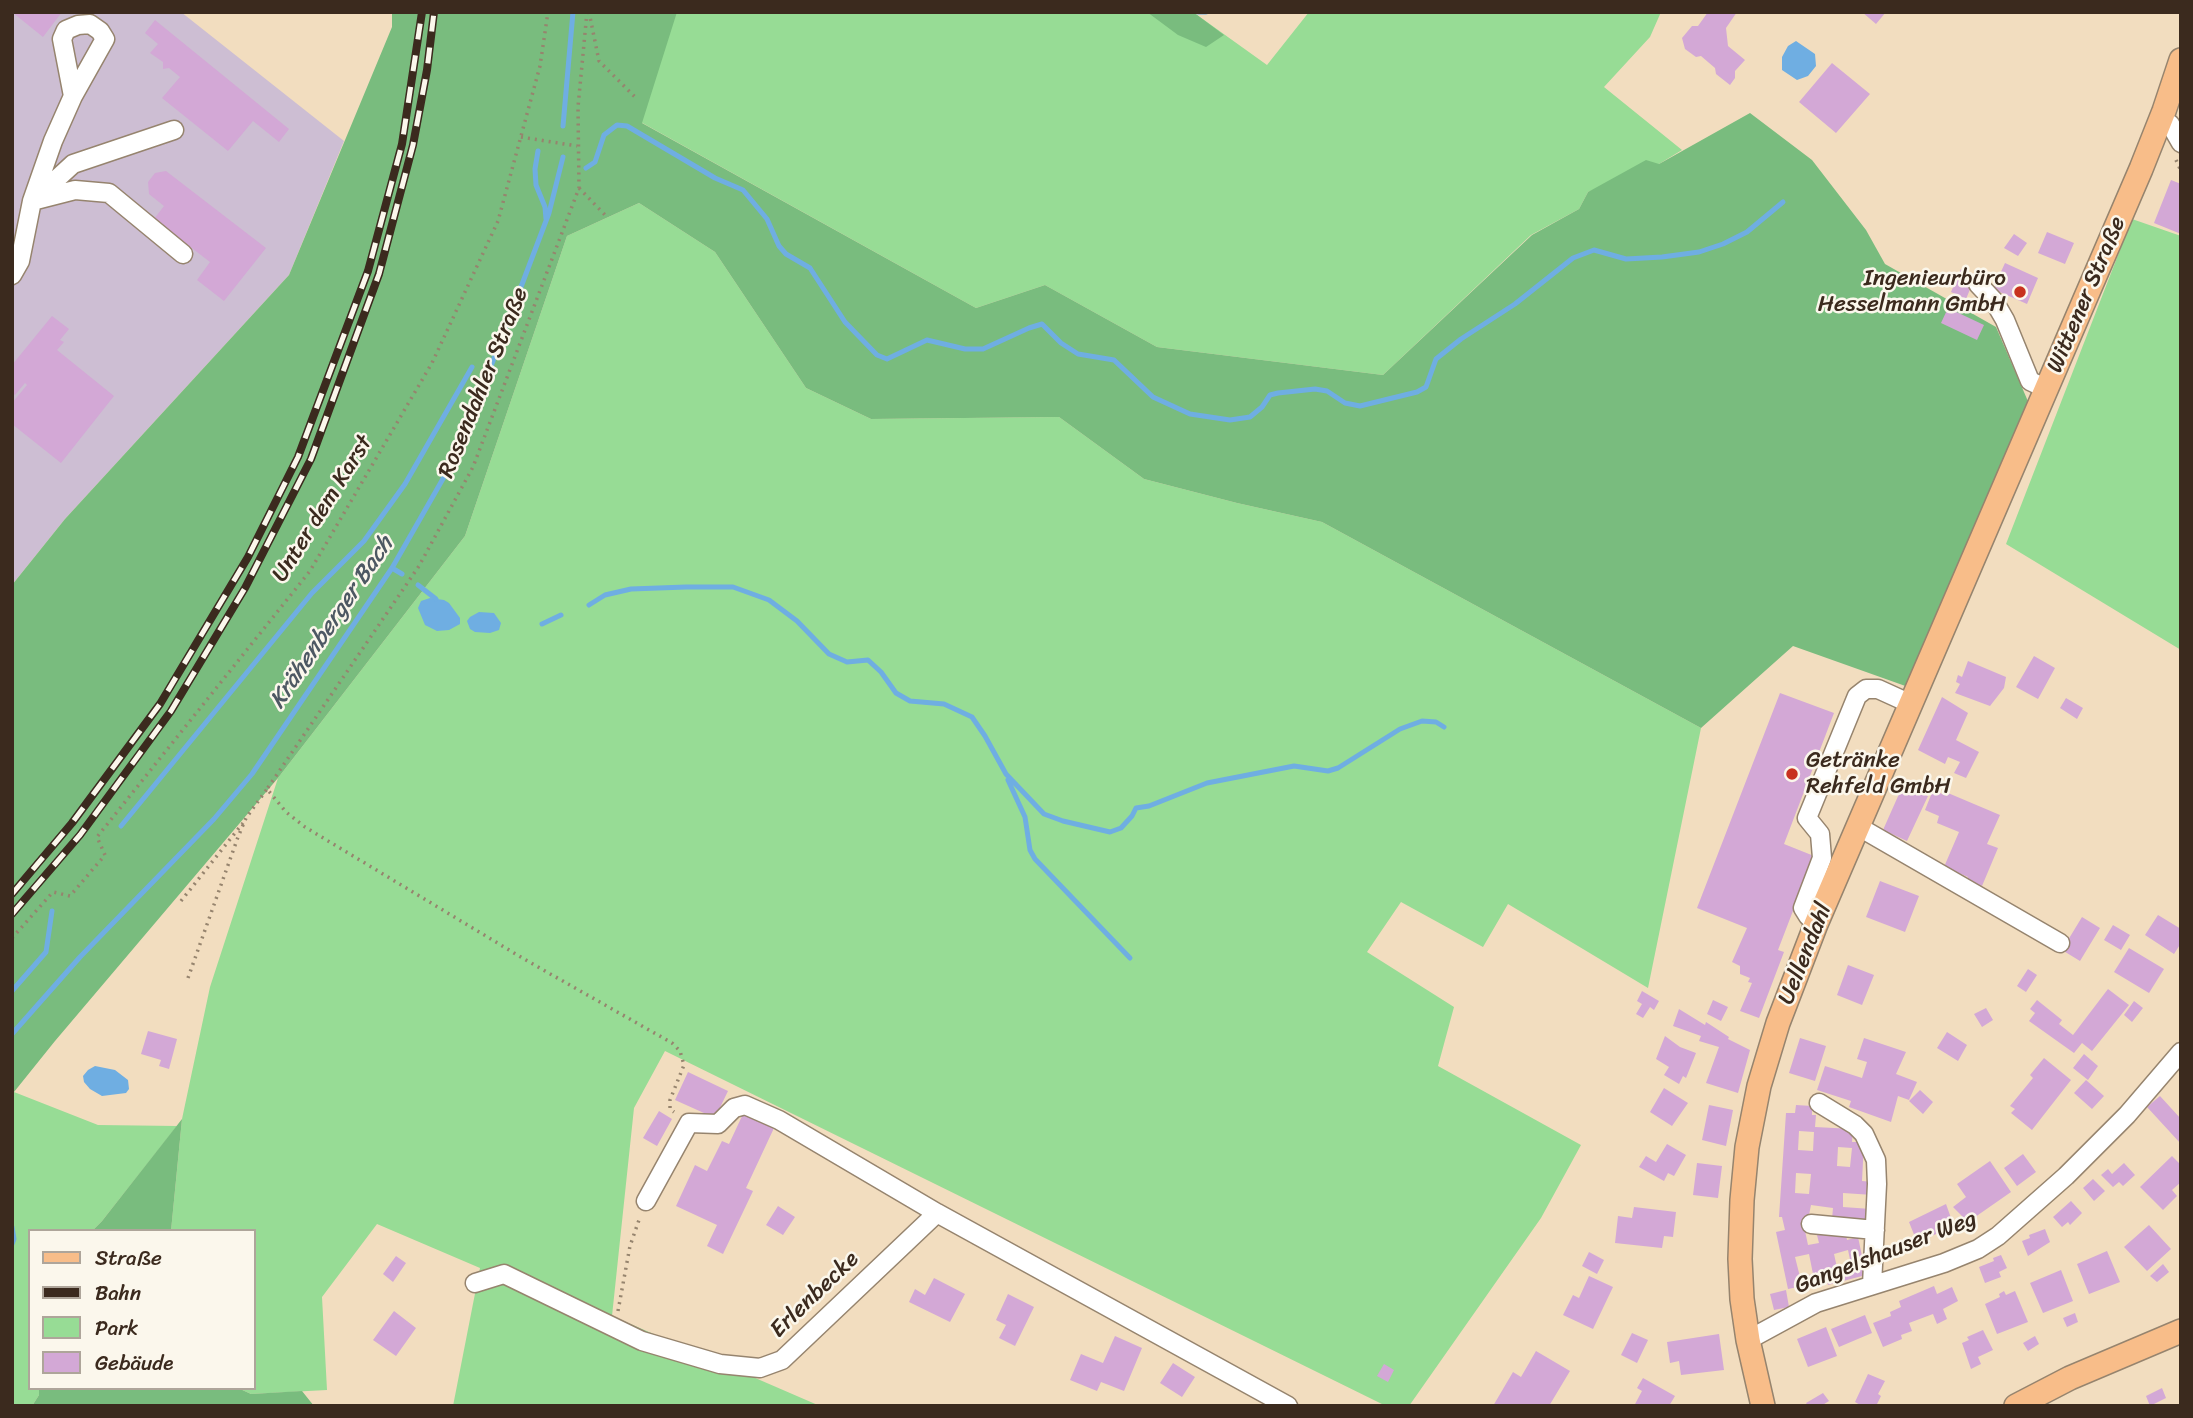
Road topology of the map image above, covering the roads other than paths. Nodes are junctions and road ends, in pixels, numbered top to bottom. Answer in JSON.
{"nodes":[{"id":1,"x":2181,"y":60,"type":"edge"},
{"id":2,"x":73,"y":96,"type":"dead end"},
{"id":3,"x":2161,"y":119,"type":"junction"},
{"id":4,"x":174,"y":130,"type":"dead end"},
{"id":5,"x":2178,"y":150,"type":"edge"},
{"id":6,"x":32,"y":201,"type":"junction"},
{"id":7,"x":183,"y":254,"type":"dead end"},
{"id":8,"x":12,"y":275,"type":"edge"},
{"id":9,"x":1978,"y":284,"type":"dead end"},
{"id":10,"x":2047,"y":389,"type":"junction"},
{"id":11,"x":1988,"y":527,"type":"joint"},
{"id":12,"x":1911,"y":704,"type":"junction"},
{"id":13,"x":1859,"y":827,"type":"junction"},
{"id":14,"x":1816,"y":923,"type":"junction"},
{"id":15,"x":2060,"y":943,"type":"dead end"},
{"id":16,"x":2181,"y":1052,"type":"edge"},
{"id":17,"x":1819,"y":1103,"type":"dead end"},
{"id":18,"x":646,"y":1201,"type":"road end"},
{"id":19,"x":937,"y":1213,"type":"junction"},
{"id":20,"x":1811,"y":1224,"type":"dead end"},
{"id":21,"x":1875,"y":1230,"type":"junction"},
{"id":22,"x":475,"y":1283,"type":"dead end"},
{"id":23,"x":1872,"y":1285,"type":"junction"},
{"id":24,"x":2181,"y":1331,"type":"edge"},
{"id":25,"x":1748,"y":1340,"type":"junction"},
{"id":26,"x":1288,"y":1406,"type":"edge"},
{"id":27,"x":1763,"y":1406,"type":"edge"},
{"id":28,"x":2016,"y":1406,"type":"edge"}],
"edges":[{"from":1,"to":3,"type":"main road","name":"Wittener Straße"},
{"from":2,"to":6,"type":"street"},
{"from":3,"to":5,"type":"street"},
{"from":3,"to":10,"type":"main road","name":"Wittener Straße"},
{"from":4,"to":6,"type":"street"},
{"from":6,"to":7,"type":"street"},
{"from":6,"to":8,"type":"street"},
{"from":9,"to":10,"type":"street"},
{"from":10,"to":11,"type":"main road","name":"Wittener Straße"},
{"from":11,"to":12,"type":"main road","name":"Uellendahl"},
{"from":12,"to":13,"type":"main road","name":"Uellendahl"},
{"from":12,"to":14,"type":"street"},
{"from":13,"to":14,"type":"main road","name":"Uellendahl"},
{"from":13,"to":15,"type":"street"},
{"from":14,"to":25,"type":"main road","name":"Uellendahl"},
{"from":16,"to":23,"type":"street","name":"Gangelshauser Weg"},
{"from":17,"to":21,"type":"street"},
{"from":18,"to":19,"type":"street"},
{"from":19,"to":22,"type":"street","name":"Erlenbecke"},
{"from":19,"to":26,"type":"street"},
{"from":20,"to":21,"type":"street"},
{"from":21,"to":23,"type":"street"},
{"from":23,"to":25,"type":"street","name":"Gangelshauser Weg"},
{"from":24,"to":28,"type":"main road"},
{"from":25,"to":27,"type":"main road","name":"Uellendahl"}]}
